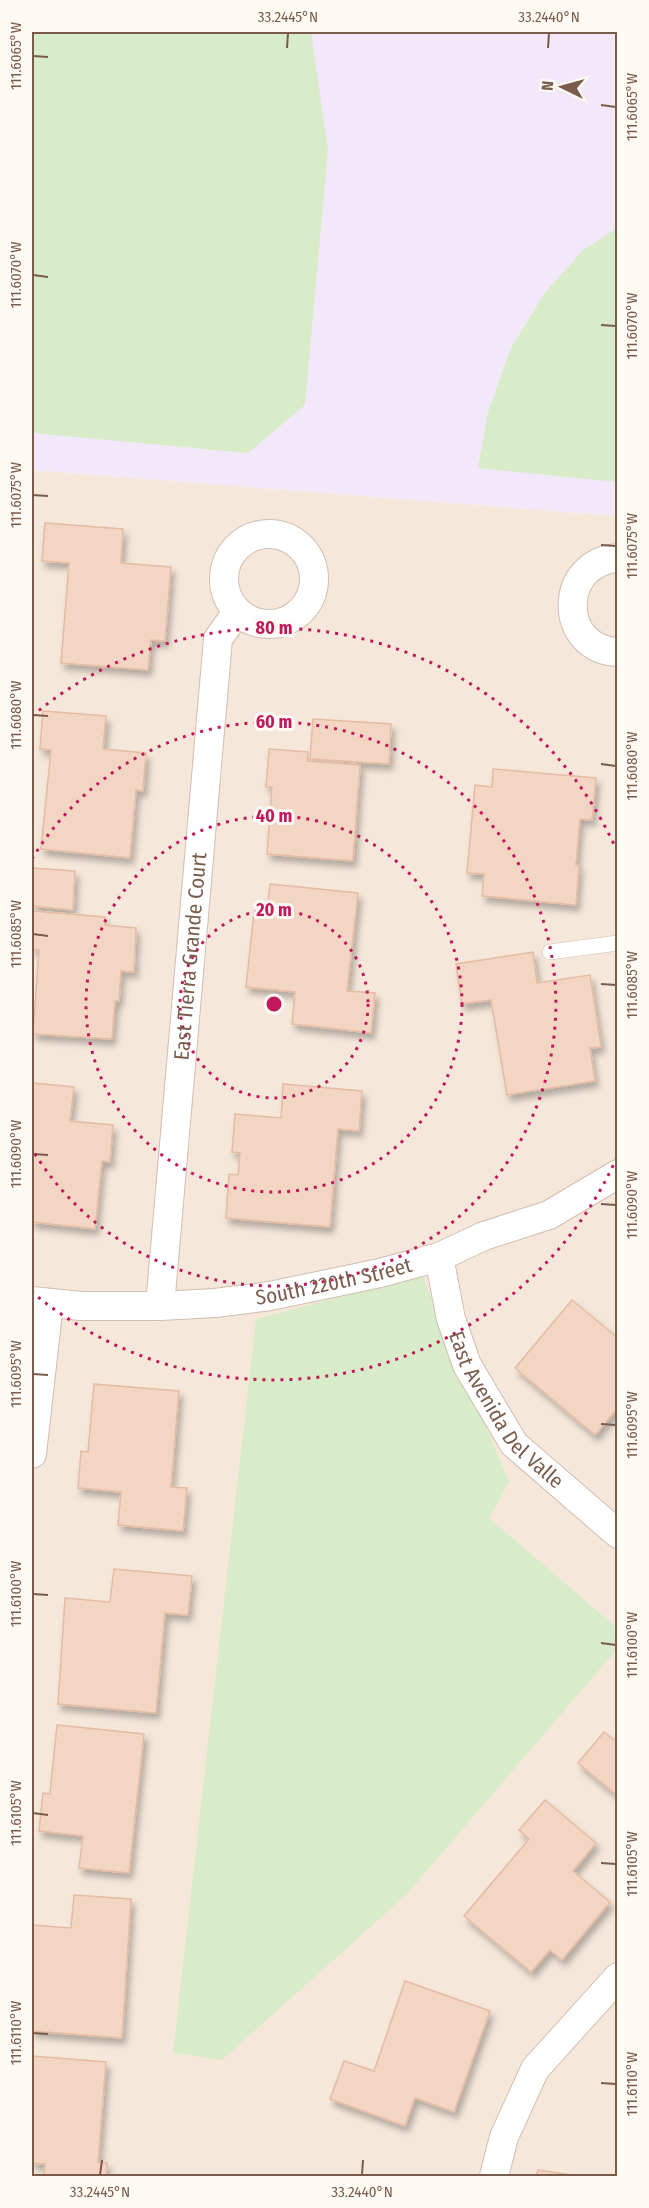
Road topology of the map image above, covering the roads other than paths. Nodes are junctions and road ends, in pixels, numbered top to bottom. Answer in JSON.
{"nodes":[{"id":1,"x":618,"y":558,"type":"edge"},
{"id":2,"x":237,"y":612,"type":"dead end"},
{"id":3,"x":618,"y":652,"type":"edge"},
{"id":4,"x":618,"y":943,"type":"edge"},
{"id":5,"x":550,"y":952,"type":"dead end"},
{"id":6,"x":618,"y":1174,"type":"edge"},
{"id":7,"x":439,"y":1257,"type":"junction"},
{"id":8,"x":40,"y":1302,"type":"edge"},
{"id":9,"x":160,"y":1306,"type":"junction"},
{"id":10,"x":32,"y":1454,"type":"edge"},
{"id":11,"x":618,"y":1534,"type":"edge"},
{"id":12,"x":618,"y":1977,"type":"edge"},
{"id":13,"x":494,"y":2176,"type":"edge"}],
"edges":[{"from":1,"to":3,"type":"street"},
{"from":2,"to":9,"type":"street","name":"East Tierra Grande Court"},
{"from":4,"to":5,"type":"lane"},
{"from":6,"to":7,"type":"street","name":"South 220th Street"},
{"from":7,"to":9,"type":"street","name":"South 220th Street"},
{"from":7,"to":11,"type":"street","name":"East Avenida Del Valle"},
{"from":8,"to":9,"type":"street","name":"South 220th Street"},
{"from":8,"to":10,"type":"street"},
{"from":12,"to":13,"type":"street"}]}
